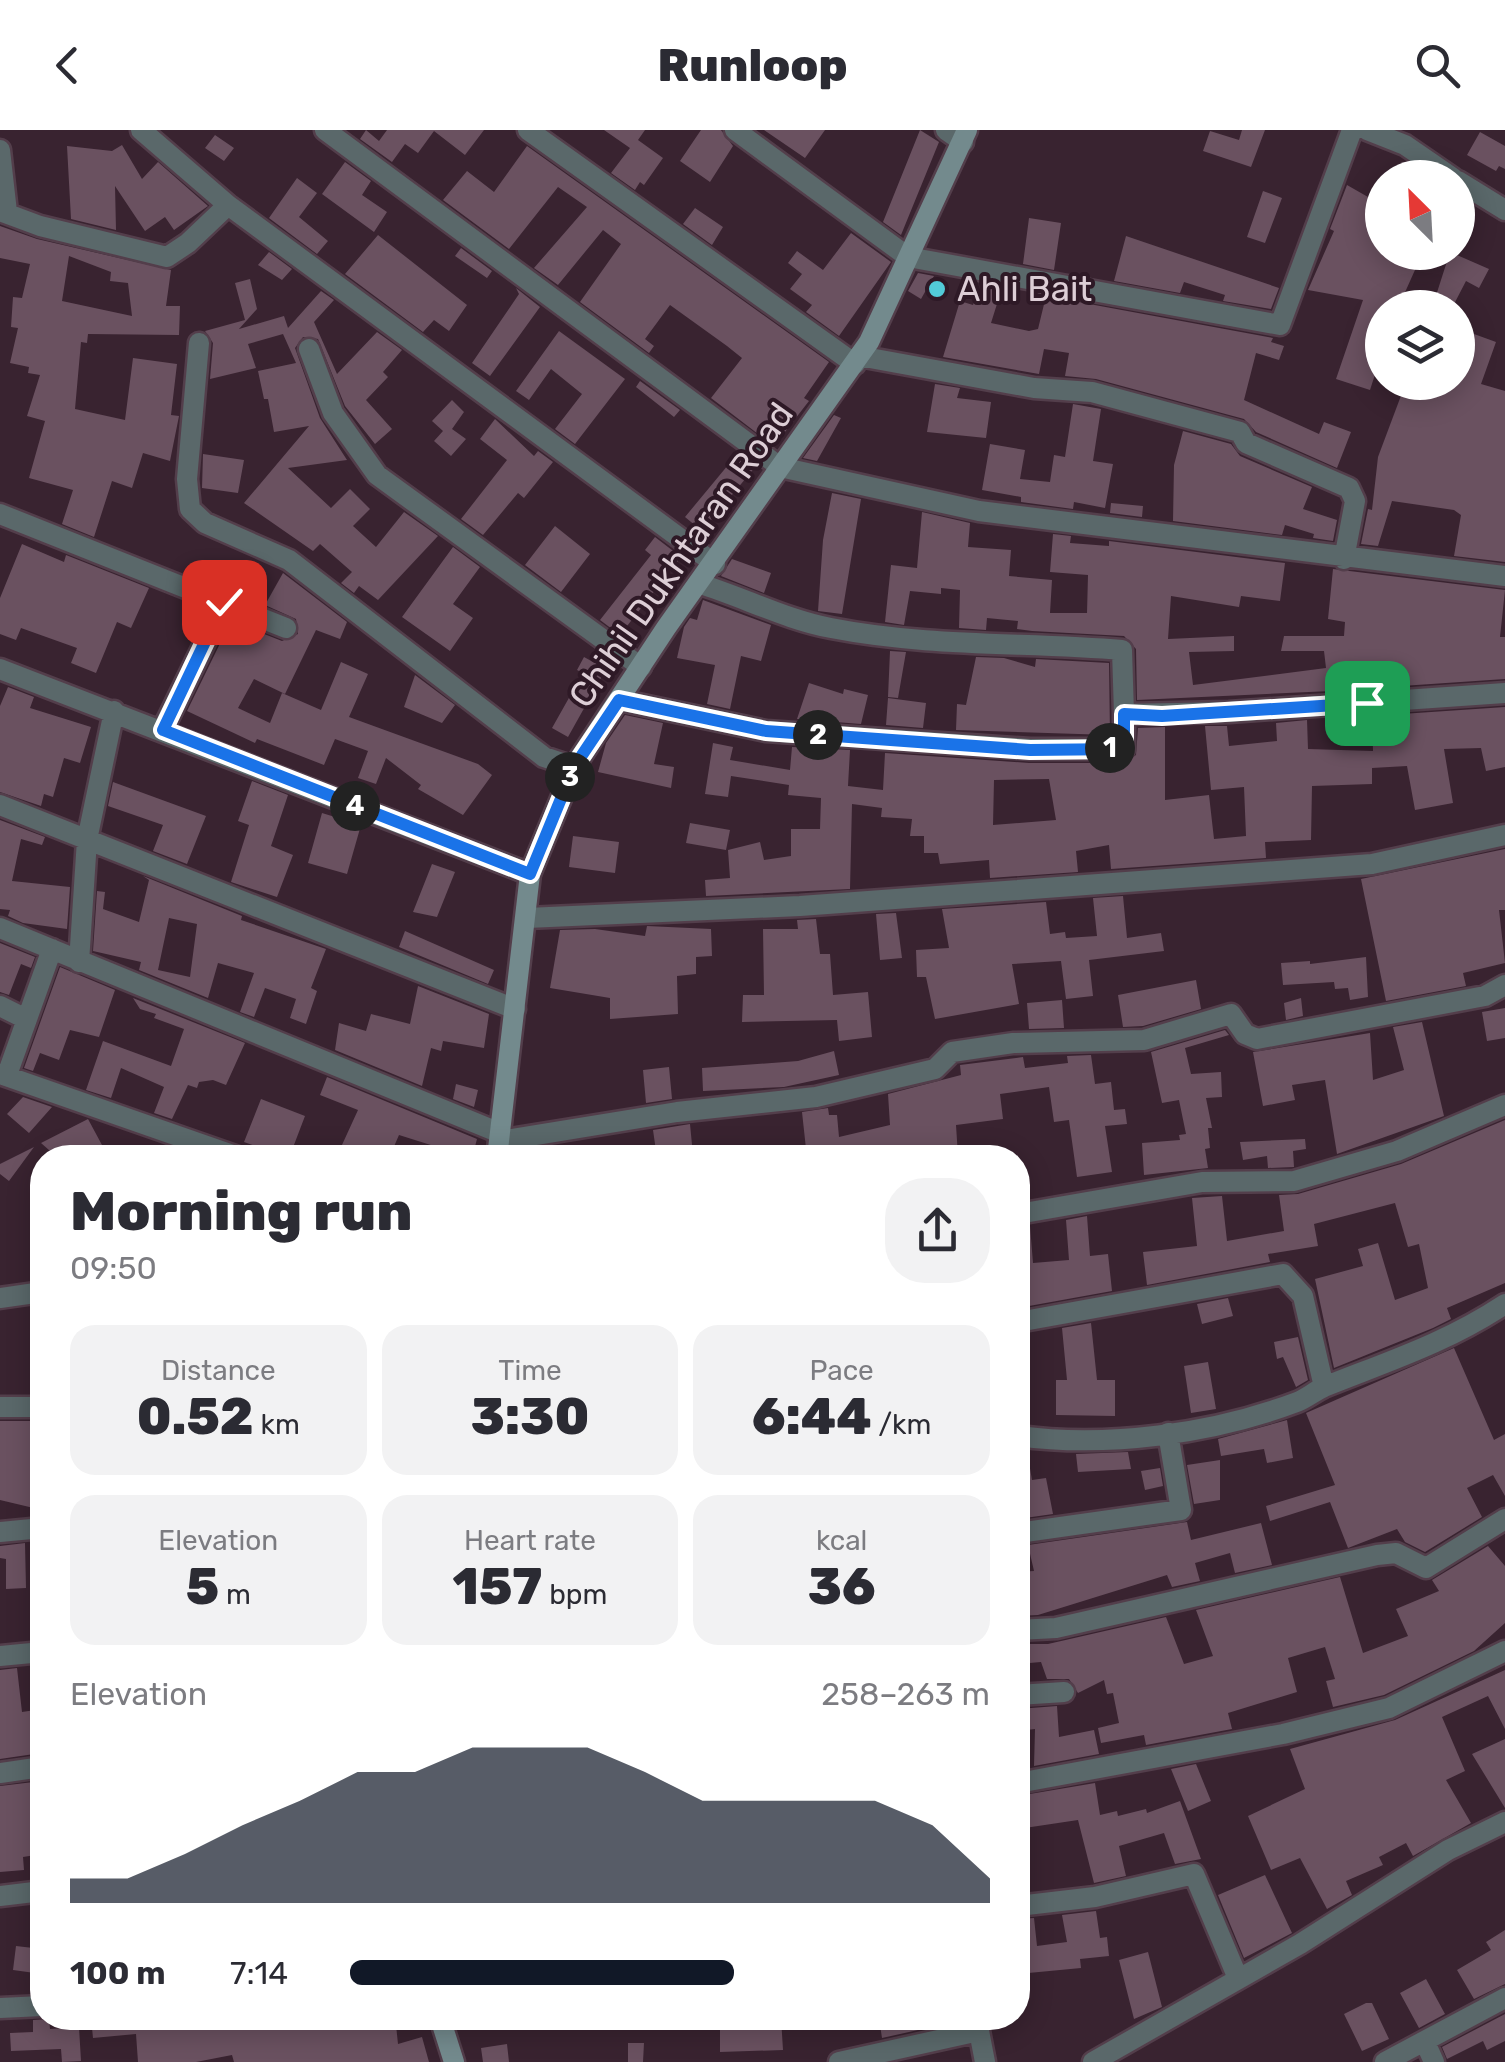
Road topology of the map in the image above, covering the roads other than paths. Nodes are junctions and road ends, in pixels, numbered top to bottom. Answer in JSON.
{"nodes":[{"id":1,"x":142,"y":130,"type":"edge"},
{"id":2,"x":325,"y":130,"type":"edge"},
{"id":3,"x":528,"y":130,"type":"edge"},
{"id":4,"x":735,"y":130,"type":"edge"},
{"id":5,"x":1352,"y":130,"type":"edge"},
{"id":6,"x":1367,"y":130,"type":"edge"},
{"id":7,"x":959,"y":134,"type":"edge"},
{"id":8,"x":0,"y":150,"type":"edge"},
{"id":9,"x":1427,"y":160,"type":"edge"},
{"id":10,"x":1475,"y":191,"type":"edge"},
{"id":11,"x":228,"y":205,"type":"junction"},
{"id":12,"x":1505,"y":210,"type":"edge"},
{"id":13,"x":3,"y":212,"type":"edge"},
{"id":14,"x":908,"y":257,"type":"junction"},
{"id":15,"x":198,"y":343,"type":"dead end"},
{"id":16,"x":309,"y":350,"type":"dead end"},
{"id":17,"x":857,"y":360,"type":"junction"},
{"id":18,"x":780,"y":466,"type":"junction"},
{"id":19,"x":0,"y":514,"type":"edge"},
{"id":20,"x":1344,"y":560,"type":"junction"},
{"id":21,"x":716,"y":564,"type":"junction"},
{"id":22,"x":1505,"y":576,"type":"edge"},
{"id":23,"x":700,"y":584,"type":"junction"},
{"id":24,"x":224,"y":602,"type":"junction"},
{"id":25,"x":286,"y":628,"type":"dead end"},
{"id":26,"x":642,"y":667,"type":"junction"},
{"id":27,"x":0,"y":668,"type":"edge"},
{"id":28,"x":1505,"y":693,"type":"edge"},
{"id":29,"x":619,"y":700,"type":"junction"},
{"id":30,"x":114,"y":712,"type":"junction"},
{"id":31,"x":1124,"y":714,"type":"junction"},
{"id":32,"x":163,"y":730,"type":"junction"},
{"id":33,"x":574,"y":767,"type":"junction"},
{"id":34,"x":0,"y":805,"type":"edge"},
{"id":35,"x":1505,"y":835,"type":"edge"},
{"id":36,"x":87,"y":840,"type":"junction"},
{"id":37,"x":530,"y":874,"type":"junction"},
{"id":38,"x":527,"y":918,"type":"junction"},
{"id":39,"x":0,"y":928,"type":"edge"},
{"id":40,"x":52,"y":949,"type":"junction"},
{"id":41,"x":79,"y":962,"type":"junction"},
{"id":42,"x":1505,"y":985,"type":"edge"},
{"id":43,"x":0,"y":1006,"type":"edge"},
{"id":44,"x":515,"y":1010,"type":"junction"},
{"id":45,"x":26,"y":1018,"type":"junction"},
{"id":46,"x":4,"y":1074,"type":"edge"},
{"id":47,"x":1505,"y":1105,"type":"edge"},
{"id":48,"x":499,"y":1144,"type":"edge"},
{"id":49,"x":203,"y":1145,"type":"edge"},
{"id":50,"x":1030,"y":1212,"type":"edge"},
{"id":51,"x":30,"y":1294,"type":"edge"},
{"id":52,"x":0,"y":1298,"type":"edge"},
{"id":53,"x":1505,"y":1304,"type":"edge"},
{"id":54,"x":1030,"y":1320,"type":"edge"},
{"id":55,"x":1324,"y":1388,"type":"junction"},
{"id":56,"x":30,"y":1406,"type":"edge"},
{"id":57,"x":0,"y":1407,"type":"edge"},
{"id":58,"x":1168,"y":1434,"type":"junction"},
{"id":59,"x":1030,"y":1438,"type":"edge"},
{"id":60,"x":1505,"y":1519,"type":"edge"},
{"id":61,"x":30,"y":1529,"type":"edge"},
{"id":62,"x":1030,"y":1530,"type":"edge"},
{"id":63,"x":0,"y":1532,"type":"edge"},
{"id":64,"x":1030,"y":1629,"type":"edge"},
{"id":65,"x":1505,"y":1651,"type":"edge"},
{"id":66,"x":30,"y":1653,"type":"edge"},
{"id":67,"x":0,"y":1656,"type":"edge"},
{"id":68,"x":1064,"y":1692,"type":"dead end"},
{"id":69,"x":1030,"y":1694,"type":"edge"},
{"id":70,"x":30,"y":1769,"type":"edge"},
{"id":71,"x":0,"y":1773,"type":"edge"},
{"id":72,"x":1030,"y":1781,"type":"edge"},
{"id":73,"x":1505,"y":1822,"type":"edge"},
{"id":74,"x":30,"y":1892,"type":"edge"},
{"id":75,"x":0,"y":1896,"type":"edge"},
{"id":76,"x":1030,"y":1905,"type":"edge"},
{"id":77,"x":1237,"y":1976,"type":"junction"},
{"id":78,"x":1505,"y":1998,"type":"edge"},
{"id":79,"x":30,"y":2007,"type":"edge"},
{"id":80,"x":0,"y":2008,"type":"edge"},
{"id":81,"x":444,"y":2030,"type":"edge"},
{"id":82,"x":1425,"y":2042,"type":"junction"},
{"id":83,"x":454,"y":2062,"type":"edge"},
{"id":84,"x":839,"y":2062,"type":"edge"},
{"id":85,"x":985,"y":2062,"type":"edge"},
{"id":86,"x":1093,"y":2062,"type":"edge"},
{"id":87,"x":1385,"y":2062,"type":"edge"},
{"id":88,"x":1434,"y":2062,"type":"edge"}],
"edges":[{"from":1,"to":11,"type":"street"},
{"from":2,"to":18,"type":"street"},
{"from":3,"to":17,"type":"street"},
{"from":4,"to":14,"type":"street"},
{"from":5,"to":14,"type":"street"},
{"from":6,"to":9,"type":"street"},
{"from":7,"to":14,"type":"street","name":"Chihil Dukhtaran Road"},
{"from":8,"to":13,"type":"street"},
{"from":10,"to":12,"type":"street"},
{"from":11,"to":13,"type":"street"},
{"from":11,"to":21,"type":"street"},
{"from":14,"to":17,"type":"street","name":"Chihil Dukhtaran Road"},
{"from":15,"to":33,"type":"street"},
{"from":16,"to":26,"type":"street"},
{"from":17,"to":18,"type":"street","name":"Chihil Dukhtaran Road"},
{"from":17,"to":20,"type":"street"},
{"from":18,"to":20,"type":"street"},
{"from":18,"to":21,"type":"street","name":"Chihil Dukhtaran Road"},
{"from":19,"to":24,"type":"street"},
{"from":20,"to":22,"type":"street"},
{"from":21,"to":23,"type":"street","name":"Chihil Dukhtaran Road"},
{"from":23,"to":26,"type":"street","name":"Chihil Dukhtaran Road"},
{"from":23,"to":31,"type":"street"},
{"from":24,"to":25,"type":"street"},
{"from":24,"to":32,"type":"street"},
{"from":26,"to":29,"type":"street","name":"Chihil Dukhtaran Road"},
{"from":27,"to":30,"type":"street"},
{"from":28,"to":31,"type":"street"},
{"from":29,"to":31,"type":"street"},
{"from":29,"to":33,"type":"street","name":"Chihil Dukhtaran Road"},
{"from":30,"to":32,"type":"street"},
{"from":30,"to":36,"type":"street"},
{"from":32,"to":37,"type":"street"},
{"from":33,"to":37,"type":"street","name":"Chihil Dukhtaran Road"},
{"from":34,"to":36,"type":"street"},
{"from":35,"to":38,"type":"street"},
{"from":36,"to":41,"type":"street"},
{"from":36,"to":44,"type":"street"},
{"from":37,"to":38,"type":"street","name":"Chihil Dukhtaran Road"},
{"from":38,"to":44,"type":"street","name":"Chihil Dukhtaran Road"},
{"from":39,"to":40,"type":"street"},
{"from":40,"to":41,"type":"street"},
{"from":40,"to":45,"type":"street"},
{"from":41,"to":48,"type":"street"},
{"from":42,"to":48,"type":"street"},
{"from":43,"to":45,"type":"street"},
{"from":44,"to":48,"type":"street","name":"Chihil Dukhtaran Road"},
{"from":45,"to":46,"type":"street"},
{"from":46,"to":49,"type":"street"},
{"from":47,"to":50,"type":"street"},
{"from":51,"to":52,"type":"street"},
{"from":53,"to":55,"type":"street"},
{"from":54,"to":55,"type":"street"},
{"from":55,"to":58,"type":"street"},
{"from":56,"to":57,"type":"street"},
{"from":58,"to":59,"type":"street"},
{"from":58,"to":62,"type":"street"},
{"from":60,"to":64,"type":"street"},
{"from":61,"to":63,"type":"street"},
{"from":65,"to":72,"type":"street"},
{"from":66,"to":67,"type":"street"},
{"from":68,"to":69,"type":"street"},
{"from":70,"to":71,"type":"street"},
{"from":73,"to":77,"type":"street"},
{"from":74,"to":75,"type":"street"},
{"from":76,"to":77,"type":"street"},
{"from":77,"to":86,"type":"street"},
{"from":78,"to":82,"type":"street"},
{"from":79,"to":80,"type":"street"},
{"from":81,"to":83,"type":"street"},
{"from":82,"to":87,"type":"street"},
{"from":82,"to":88,"type":"street"},
{"from":84,"to":85,"type":"street"}]}
